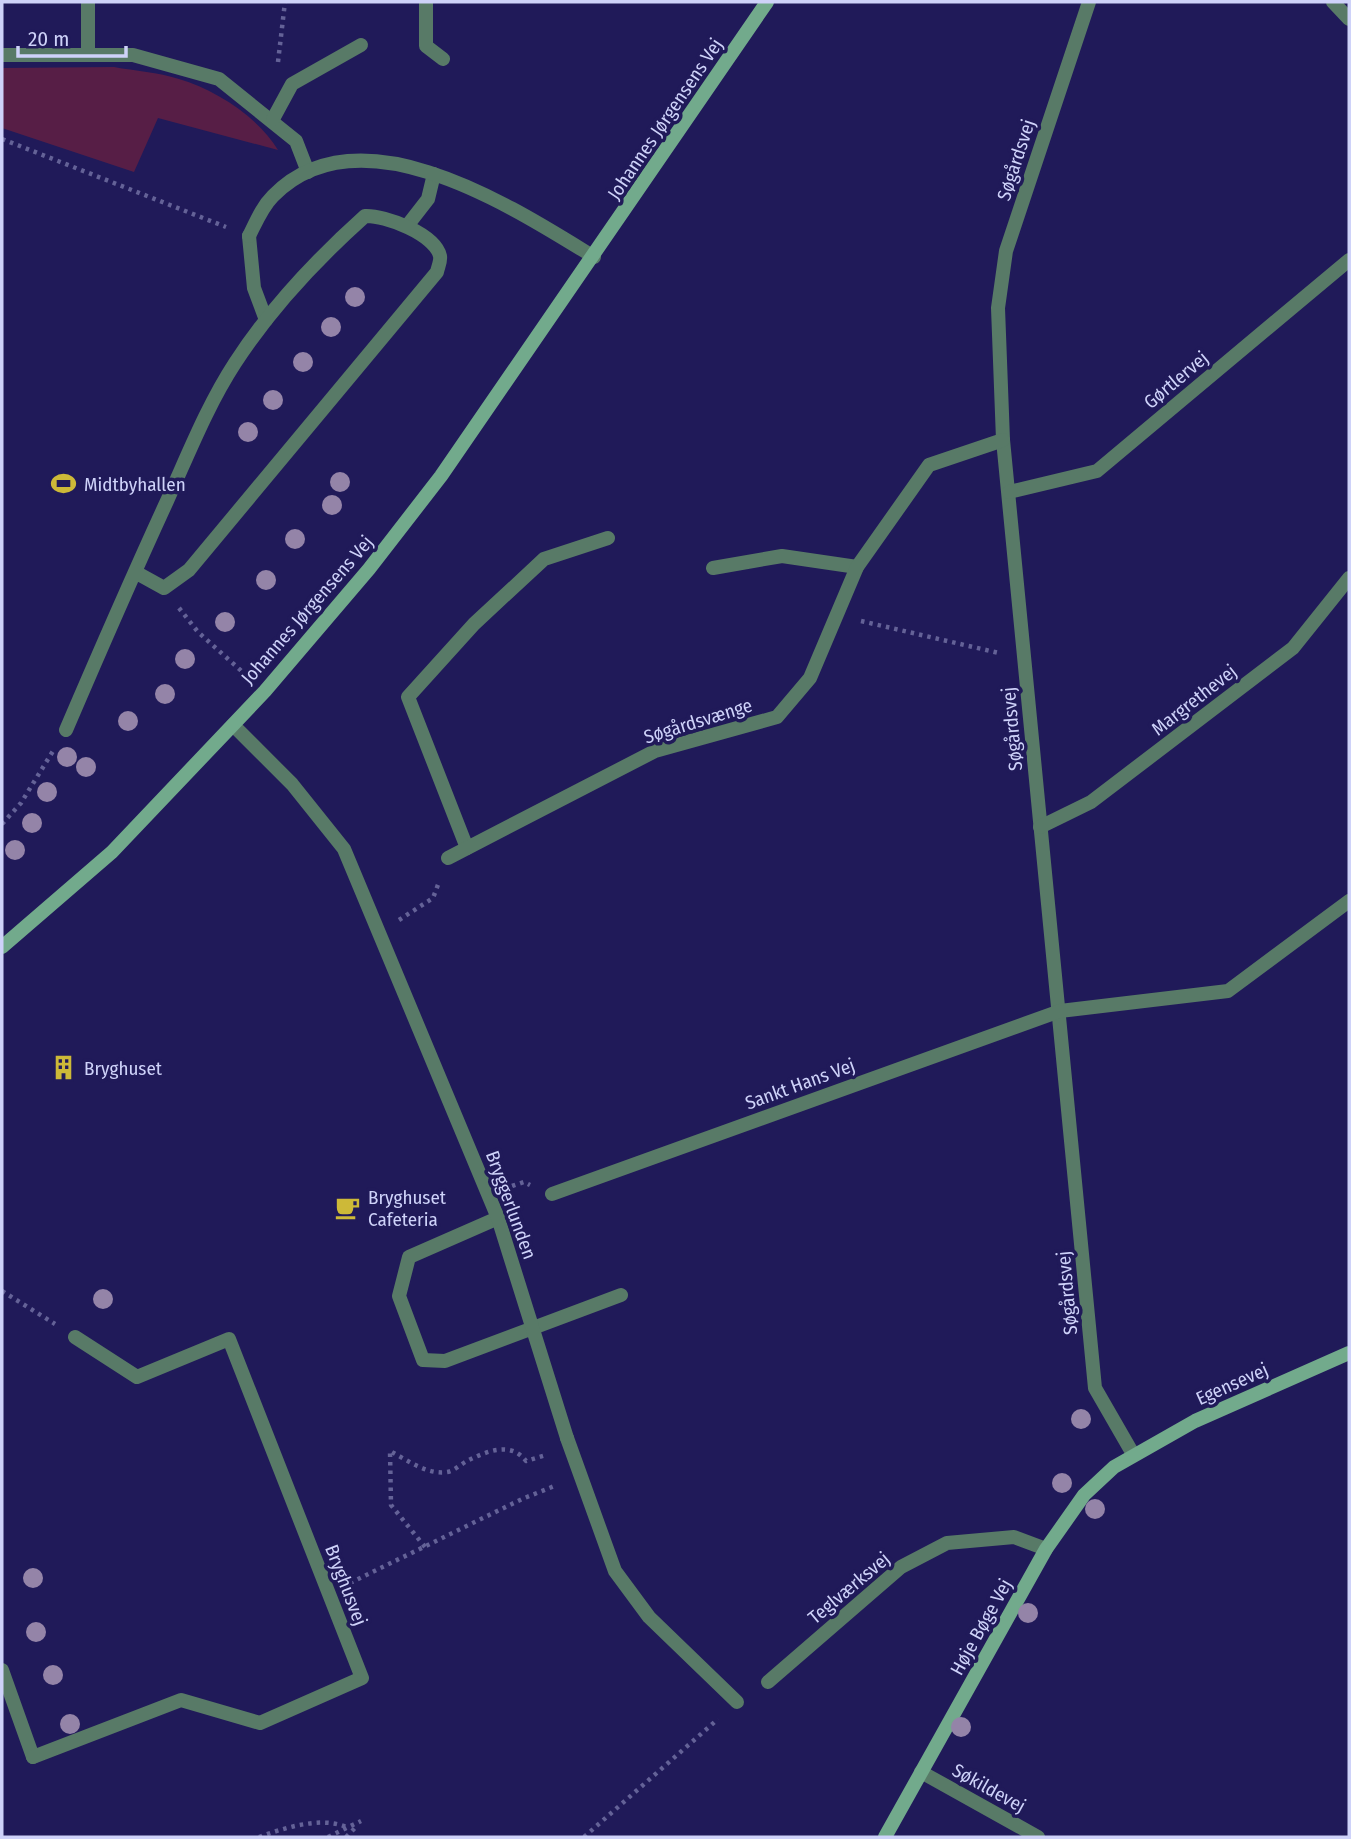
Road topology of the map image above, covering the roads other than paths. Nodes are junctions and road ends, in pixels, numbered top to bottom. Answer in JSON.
{"nodes":[{"id":1,"x":88,"y":2,"type":"edge"},
{"id":2,"x":426,"y":2,"type":"edge"},
{"id":3,"x":767,"y":2,"type":"edge"},
{"id":4,"x":1089,"y":2,"type":"edge"},
{"id":5,"x":1333,"y":2,"type":"edge"},
{"id":6,"x":1349,"y":19,"type":"edge"},
{"id":7,"x":361,"y":45,"type":"dead end"},
{"id":8,"x":2,"y":55,"type":"edge"},
{"id":9,"x":88,"y":55,"type":"junction"},
{"id":10,"x":443,"y":59,"type":"dead end"},
{"id":11,"x":273,"y":119,"type":"junction"},
{"id":12,"x":308,"y":172,"type":"junction"},
{"id":13,"x":434,"y":174,"type":"junction"},
{"id":14,"x":407,"y":226,"type":"junction"},
{"id":15,"x":594,"y":257,"type":"junction"},
{"id":16,"x":1349,"y":260,"type":"edge"},
{"id":17,"x":266,"y":320,"type":"junction"},
{"id":18,"x":1003,"y":440,"type":"junction"},
{"id":19,"x":1009,"y":492,"type":"junction"},
{"id":20,"x":608,"y":538,"type":"dead end"},
{"id":21,"x":857,"y":567,"type":"junction"},
{"id":22,"x":713,"y":568,"type":"dead end"},
{"id":23,"x":135,"y":572,"type":"junction"},
{"id":24,"x":1349,"y":578,"type":"edge"},
{"id":25,"x":233,"y":724,"type":"junction"},
{"id":26,"x":66,"y":730,"type":"road end"},
{"id":27,"x":1040,"y":827,"type":"junction"},
{"id":28,"x":467,"y":848,"type":"junction"},
{"id":29,"x":448,"y":858,"type":"dead end"},
{"id":30,"x":1349,"y":901,"type":"edge"},
{"id":31,"x":2,"y":947,"type":"edge"},
{"id":32,"x":1060,"y":1011,"type":"junction"},
{"id":33,"x":552,"y":1194,"type":"road end"},
{"id":34,"x":498,"y":1219,"type":"junction"},
{"id":35,"x":621,"y":1295,"type":"dead end"},
{"id":36,"x":530,"y":1326,"type":"junction"},
{"id":37,"x":75,"y":1337,"type":"road end"},
{"id":38,"x":1349,"y":1353,"type":"edge"},
{"id":39,"x":1133,"y":1454,"type":"junction"},
{"id":40,"x":1046,"y":1549,"type":"junction"},
{"id":41,"x":2,"y":1670,"type":"edge"},
{"id":42,"x":768,"y":1682,"type":"dead end"},
{"id":43,"x":737,"y":1702,"type":"road end"},
{"id":44,"x":921,"y":1772,"type":"junction"},
{"id":45,"x":885,"y":1837,"type":"edge"},
{"id":46,"x":1038,"y":1837,"type":"edge"}],
"edges":[{"from":1,"to":9,"type":"street"},
{"from":2,"to":10,"type":"street"},
{"from":3,"to":15,"type":"street","name":"Johannes Jørgensens Vej"},
{"from":4,"to":18,"type":"street","name":"Søgårdsvej"},
{"from":5,"to":6,"type":"street"},
{"from":7,"to":11,"type":"street"},
{"from":8,"to":9,"type":"street"},
{"from":9,"to":11,"type":"street"},
{"from":11,"to":12,"type":"street"},
{"from":12,"to":13,"type":"street"},
{"from":12,"to":17,"type":"street"},
{"from":13,"to":14,"type":"street"},
{"from":13,"to":15,"type":"street"},
{"from":14,"to":17,"type":"street"},
{"from":14,"to":23,"type":"street"},
{"from":15,"to":25,"type":"street","name":"Johannes Jørgensens Vej"},
{"from":16,"to":19,"type":"street","name":"Gørtlervej"},
{"from":17,"to":23,"type":"street"},
{"from":18,"to":19,"type":"street","name":"Søgårdsvej"},
{"from":18,"to":21,"type":"street","name":"Søgårdsvænge"},
{"from":19,"to":27,"type":"street","name":"Søgårdsvej"},
{"from":20,"to":28,"type":"street"},
{"from":21,"to":22,"type":"street"},
{"from":21,"to":28,"type":"street","name":"Søgårdsvænge"},
{"from":23,"to":26,"type":"street"},
{"from":24,"to":27,"type":"street","name":"Margrethevej"},
{"from":25,"to":31,"type":"street","name":"Johannes Jørgensens Vej"},
{"from":25,"to":34,"type":"street","name":"Bryggerlunden"},
{"from":27,"to":32,"type":"street","name":"Søgårdsvej"},
{"from":28,"to":29,"type":"street","name":"Søgårdsvænge"},
{"from":30,"to":32,"type":"street","name":"Sankt Hans Vej"},
{"from":32,"to":33,"type":"street","name":"Sankt Hans Vej"},
{"from":32,"to":39,"type":"street","name":"Søgårdsvej"},
{"from":34,"to":36,"type":"street","name":"Bryggerlunden"},
{"from":34,"to":36,"type":"street"},
{"from":35,"to":36,"type":"street"},
{"from":36,"to":43,"type":"street","name":"Bryggerlunden"},
{"from":37,"to":41,"type":"street","name":"Bryghusvej"},
{"from":38,"to":39,"type":"street","name":"Egensevej"},
{"from":39,"to":40,"type":"street","name":"Høje Bøge Vej"},
{"from":40,"to":42,"type":"street","name":"Teglværksvej"},
{"from":40,"to":44,"type":"street","name":"Høje Bøge Vej"},
{"from":44,"to":45,"type":"street","name":"Høje Bøge Vej"},
{"from":44,"to":46,"type":"street","name":"Søkildevej"}]}
